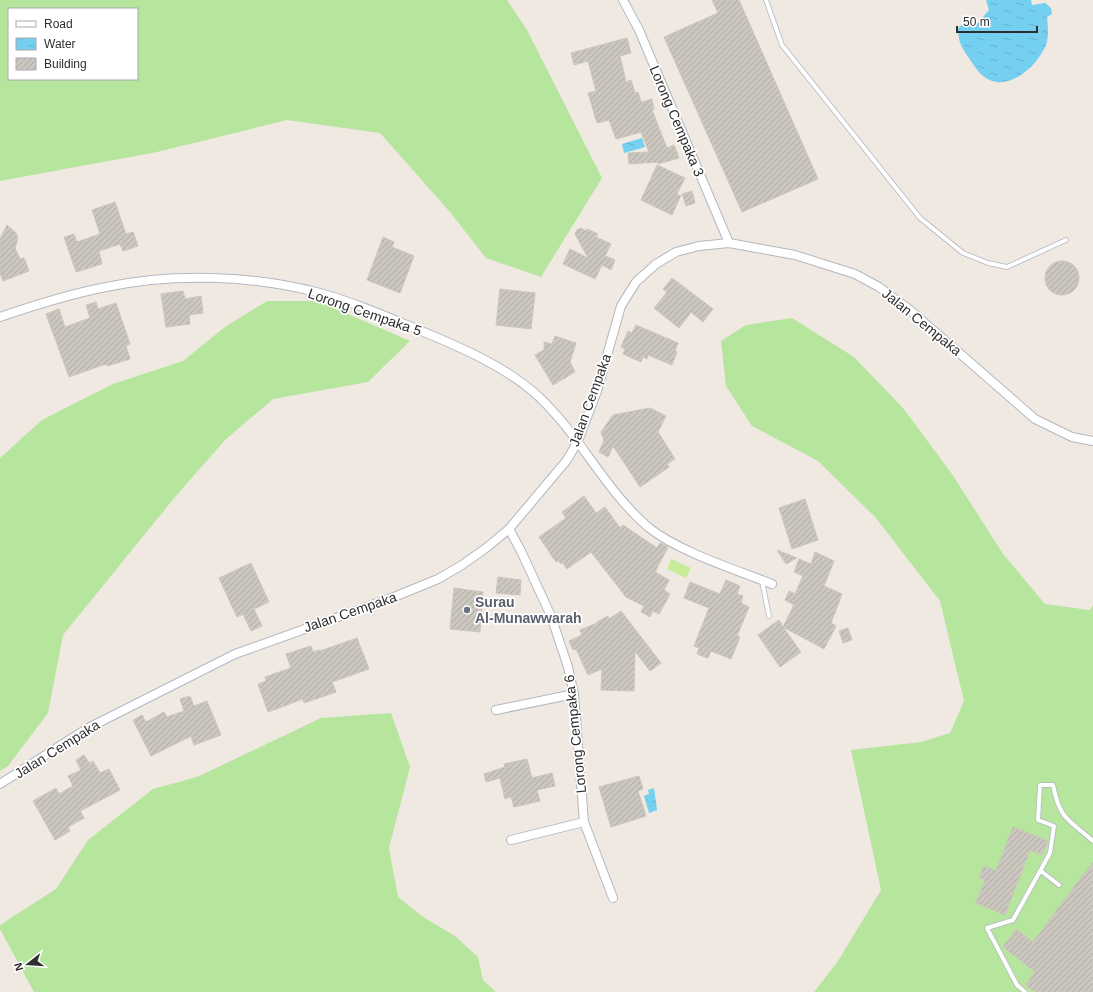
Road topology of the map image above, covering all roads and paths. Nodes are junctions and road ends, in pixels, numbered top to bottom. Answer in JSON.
{"nodes":[{"id":1,"x":623,"y":0,"type":"edge"},
{"id":2,"x":766,"y":0,"type":"edge"},
{"id":3,"x":1066,"y":240,"type":"dead end"},
{"id":4,"x":729,"y":243,"type":"junction"},
{"id":5,"x":0,"y":317,"type":"edge"},
{"id":6,"x":578,"y":441,"type":"junction"},
{"id":7,"x":1093,"y":441,"type":"edge"},
{"id":8,"x":509,"y":529,"type":"junction"},
{"id":9,"x":762,"y":580,"type":"junction"},
{"id":10,"x":772,"y":584,"type":"dead end"},
{"id":11,"x":769,"y":616,"type":"dead end"},
{"id":12,"x":574,"y":694,"type":"junction"},
{"id":13,"x":496,"y":710,"type":"dead end"},
{"id":14,"x":0,"y":784,"type":"edge"},
{"id":15,"x":584,"y":822,"type":"junction"},
{"id":16,"x":511,"y":840,"type":"dead end"},
{"id":17,"x":1093,"y":841,"type":"edge"},
{"id":18,"x":1041,"y":871,"type":"junction"},
{"id":19,"x":1059,"y":885,"type":"dead end"},
{"id":20,"x":613,"y":898,"type":"dead end"},
{"id":21,"x":1025,"y":992,"type":"edge"}],
"edges":[{"from":1,"to":4,"type":"street","name":"Lorong Cempaka 3"},
{"from":2,"to":3,"type":"lane"},
{"from":4,"to":6,"type":"street","name":"Jalan Cempaka"},
{"from":4,"to":7,"type":"street","name":"Jalan Cempaka"},
{"from":5,"to":6,"type":"street","name":"Lorong Cempaka 5"},
{"from":6,"to":8,"type":"street","name":"Jalan Cempaka"},
{"from":6,"to":9,"type":"street","name":"Lorong Cempaka 5"},
{"from":8,"to":12,"type":"street","name":"Lorong Cempaka 6"},
{"from":8,"to":14,"type":"street","name":"Jalan Cempaka"},
{"from":9,"to":10,"type":"street","name":"Lorong Cempaka 5"},
{"from":9,"to":11,"type":"lane"},
{"from":12,"to":13,"type":"street"},
{"from":12,"to":15,"type":"street","name":"Lorong Cempaka 6"},
{"from":15,"to":16,"type":"street"},
{"from":15,"to":20,"type":"street","name":"Lorong Cempaka 6"},
{"from":17,"to":18,"type":"lane"},
{"from":18,"to":19,"type":"lane"},
{"from":18,"to":21,"type":"lane"}]}
